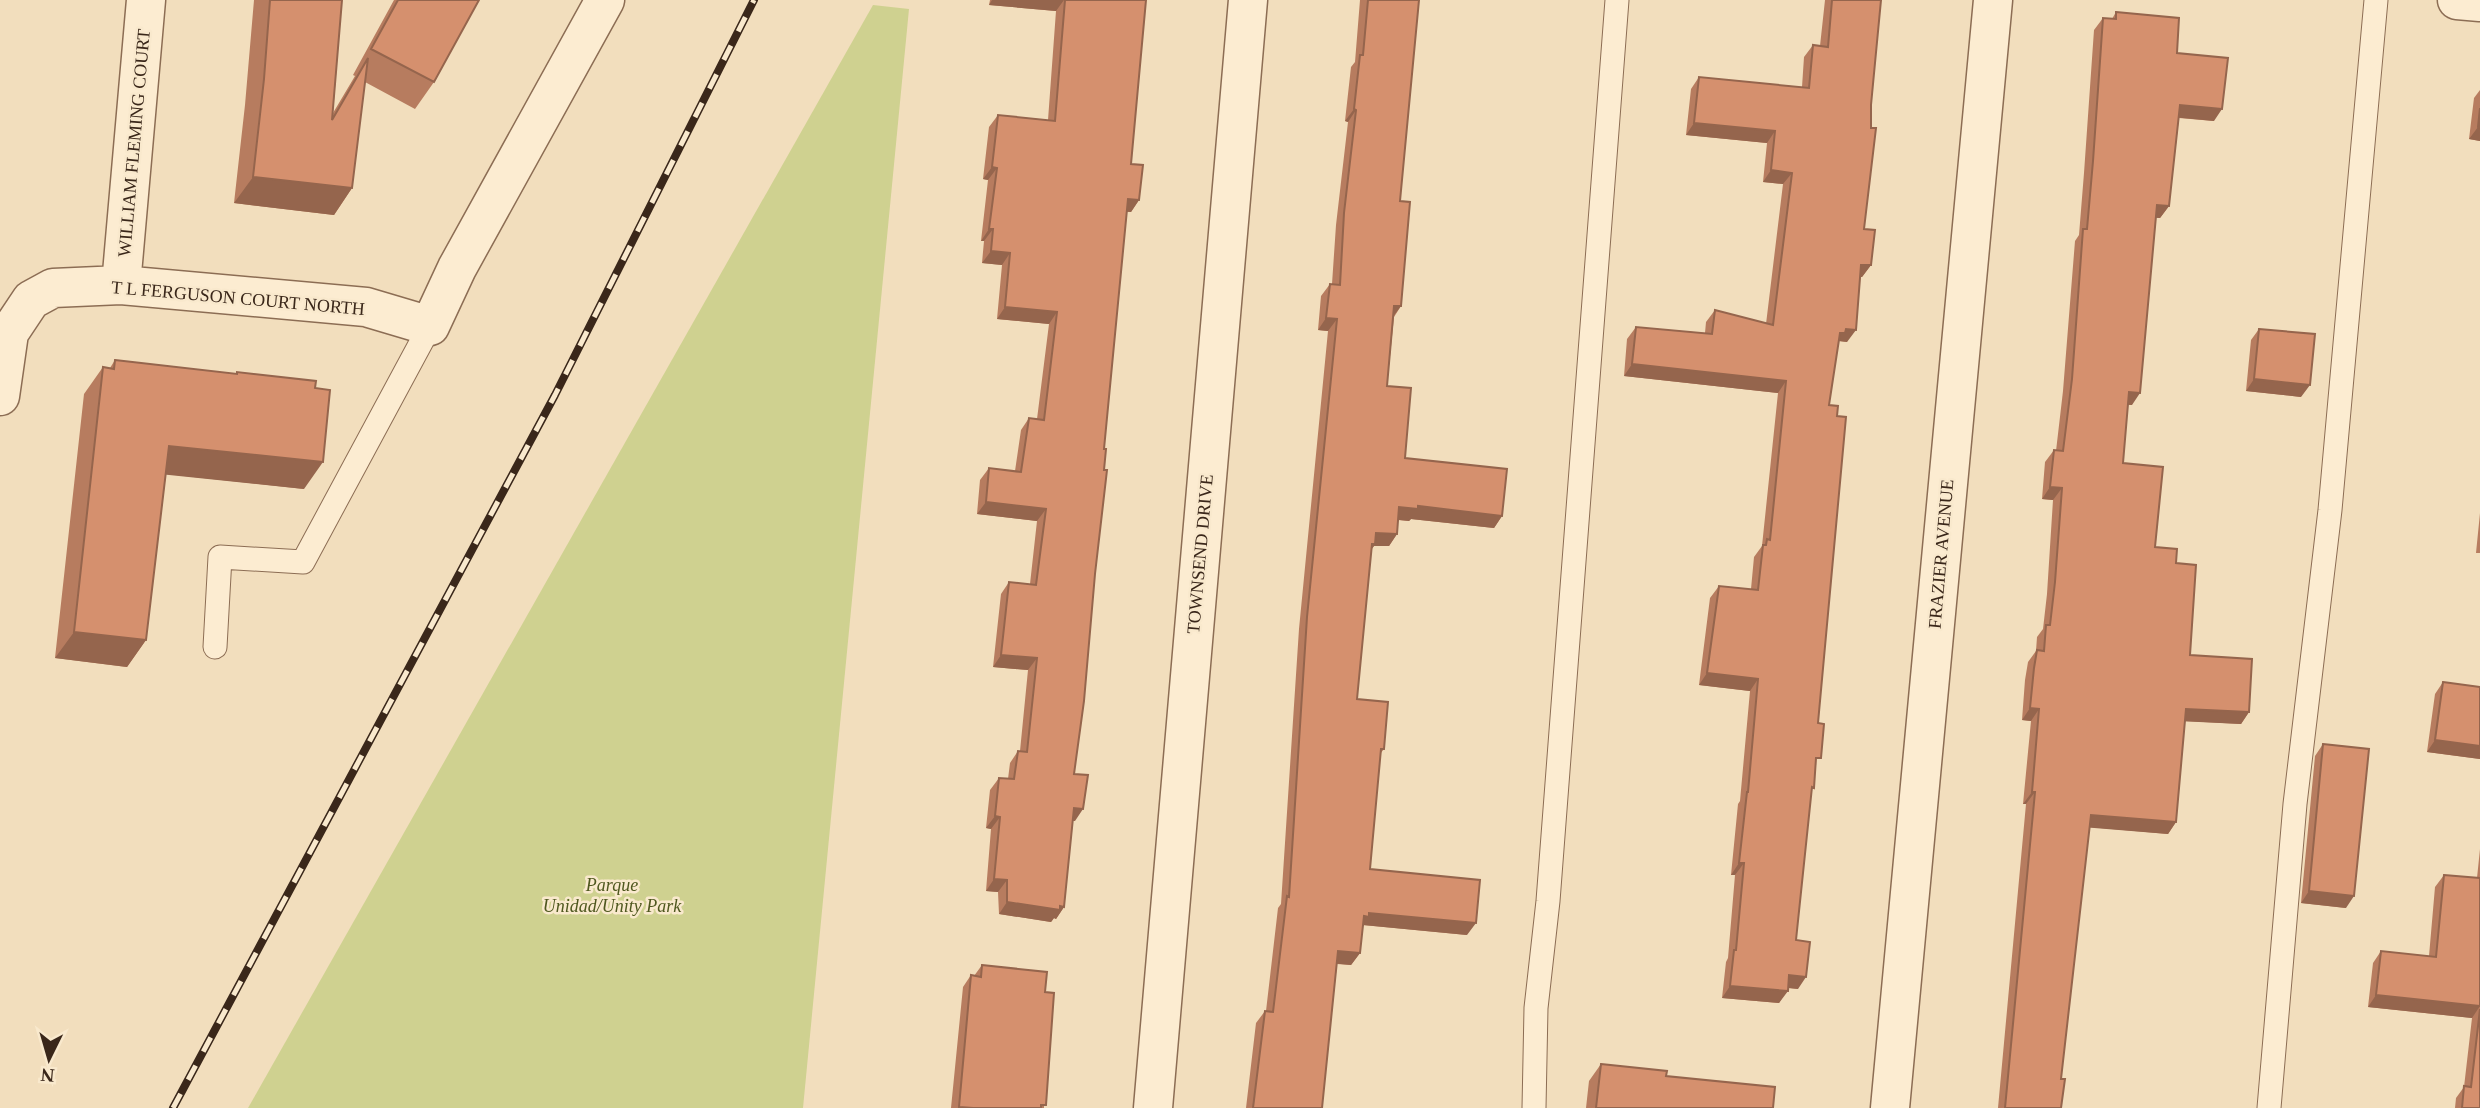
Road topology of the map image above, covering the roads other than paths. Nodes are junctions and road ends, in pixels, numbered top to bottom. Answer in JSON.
{"nodes":[{"id":1,"x":146,"y":0,"type":"edge"},
{"id":2,"x":605,"y":0,"type":"edge"},
{"id":3,"x":1248,"y":0,"type":"edge"},
{"id":4,"x":1617,"y":0,"type":"edge"},
{"id":5,"x":1993,"y":0,"type":"edge"},
{"id":6,"x":2376,"y":0,"type":"edge"},
{"id":7,"x":2457,"y":0,"type":"edge"},
{"id":8,"x":2480,"y":2,"type":"edge"},
{"id":9,"x":121,"y":285,"type":"junction"},
{"id":10,"x":430,"y":326,"type":"junction"},
{"id":11,"x":0,"y":396,"type":"edge"},
{"id":12,"x":215,"y":647,"type":"dead end"},
{"id":13,"x":1153,"y":1108,"type":"edge"},
{"id":14,"x":1534,"y":1108,"type":"edge"},
{"id":15,"x":1889,"y":1108,"type":"edge"},
{"id":16,"x":2269,"y":1108,"type":"edge"}],
"edges":[{"from":1,"to":9,"type":"street","name":"WILLIAM FLEMING COURT"},
{"from":2,"to":10,"type":"street"},
{"from":3,"to":13,"type":"street","name":"TOWNSEND DRIVE"},
{"from":4,"to":14,"type":"lane"},
{"from":5,"to":15,"type":"street","name":"FRAZIER AVENUE"},
{"from":6,"to":16,"type":"lane"},
{"from":7,"to":8,"type":"street"},
{"from":9,"to":10,"type":"street","name":"T L FERGUSON COURT NORTH"},
{"from":9,"to":11,"type":"street","name":"T L FERGUSON COURT NORTH"},
{"from":10,"to":12,"type":"lane"}]}
